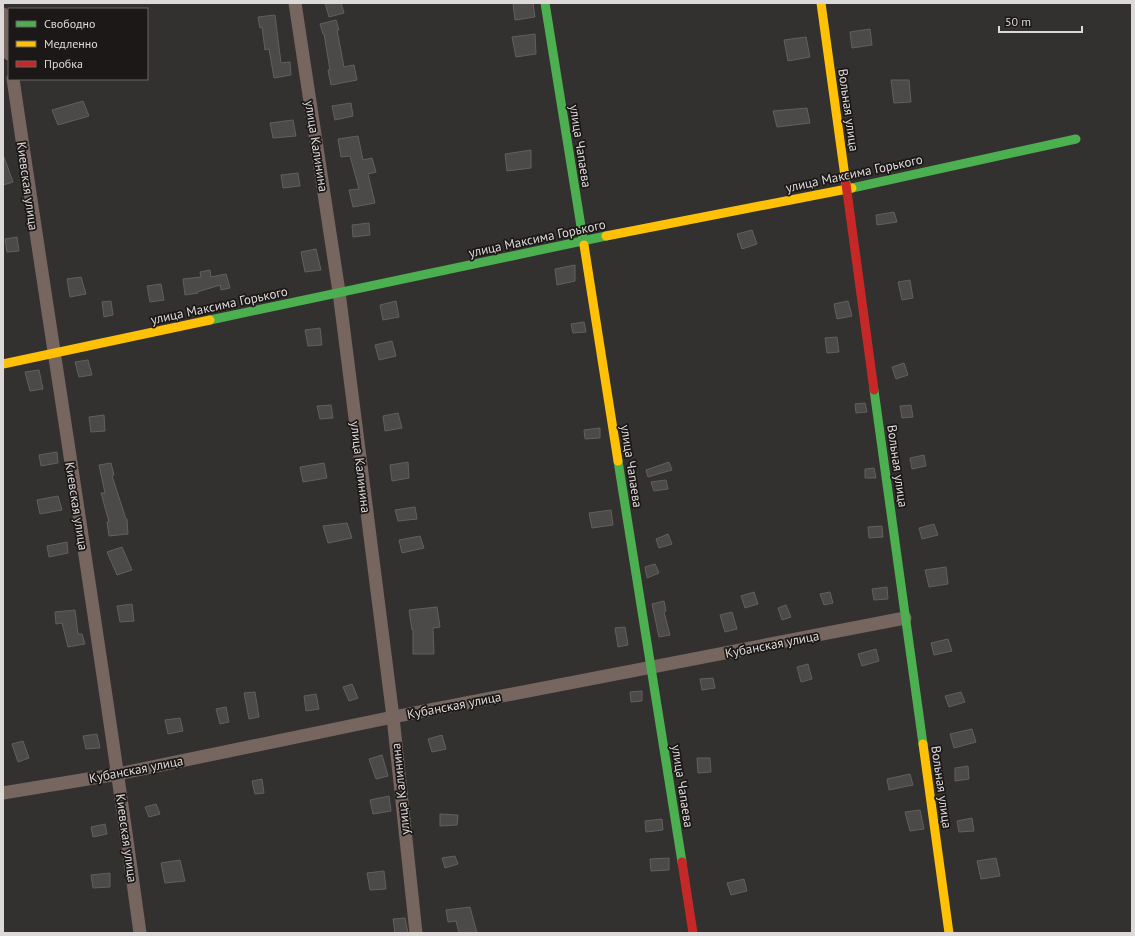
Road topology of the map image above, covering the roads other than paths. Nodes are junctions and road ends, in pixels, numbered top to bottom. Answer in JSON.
{"nodes":[{"id":1,"x":296,"y":3,"type":"edge"},
{"id":2,"x":545,"y":3,"type":"edge"},
{"id":3,"x":822,"y":3,"type":"edge"},
{"id":4,"x":3,"y":14,"type":"edge"},
{"id":5,"x":8,"y":47,"type":"edge"},
{"id":6,"x":13,"y":80,"type":"edge"},
{"id":7,"x":1076,"y":139,"type":"dead end"},
{"id":8,"x":847,"y":189,"type":"junction"},
{"id":9,"x":583,"y":242,"type":"junction"},
{"id":10,"x":339,"y":292,"type":"junction"},
{"id":11,"x":53,"y":354,"type":"junction"},
{"id":12,"x":3,"y":364,"type":"edge"},
{"id":13,"x":905,"y":618,"type":"junction"},
{"id":14,"x":650,"y":667,"type":"junction"},
{"id":15,"x":393,"y":717,"type":"junction"},
{"id":16,"x":118,"y":774,"type":"junction"},
{"id":17,"x":3,"y":793,"type":"edge"},
{"id":18,"x":140,"y":933,"type":"edge"},
{"id":19,"x":416,"y":933,"type":"edge"},
{"id":20,"x":693,"y":933,"type":"edge"},
{"id":21,"x":949,"y":933,"type":"edge"}],
"edges":[{"from":1,"to":10,"type":"street","name":"улица Калинина"},
{"from":2,"to":9,"type":"street","name":"улица Чапаева"},
{"from":3,"to":8,"type":"street","name":"Вольная улица"},
{"from":4,"to":5,"type":"street"},
{"from":6,"to":11,"type":"street","name":"Киевская улица"},
{"from":7,"to":8,"type":"street","name":"улица Максима Горького"},
{"from":8,"to":9,"type":"street","name":"улица Максима Горького"},
{"from":8,"to":13,"type":"street","name":"Вольная улица"},
{"from":9,"to":10,"type":"street","name":"улица Максима Горького"},
{"from":9,"to":14,"type":"street","name":"улица Чапаева"},
{"from":10,"to":11,"type":"street","name":"улица Максима Горького"},
{"from":10,"to":15,"type":"street","name":"улица Калинина"},
{"from":11,"to":12,"type":"street","name":"улица Максима Горького"},
{"from":11,"to":16,"type":"street","name":"Киевская улица"},
{"from":13,"to":14,"type":"street","name":"Кубанская улица"},
{"from":13,"to":21,"type":"street","name":"Вольная улица"},
{"from":14,"to":15,"type":"street","name":"Кубанская улица"},
{"from":14,"to":20,"type":"street","name":"улица Чапаева"},
{"from":15,"to":16,"type":"street","name":"Кубанская улица"},
{"from":15,"to":19,"type":"street","name":"улица Калинина"},
{"from":16,"to":17,"type":"street","name":"Кубанская улица"},
{"from":16,"to":18,"type":"street","name":"Киевская улица"}]}
